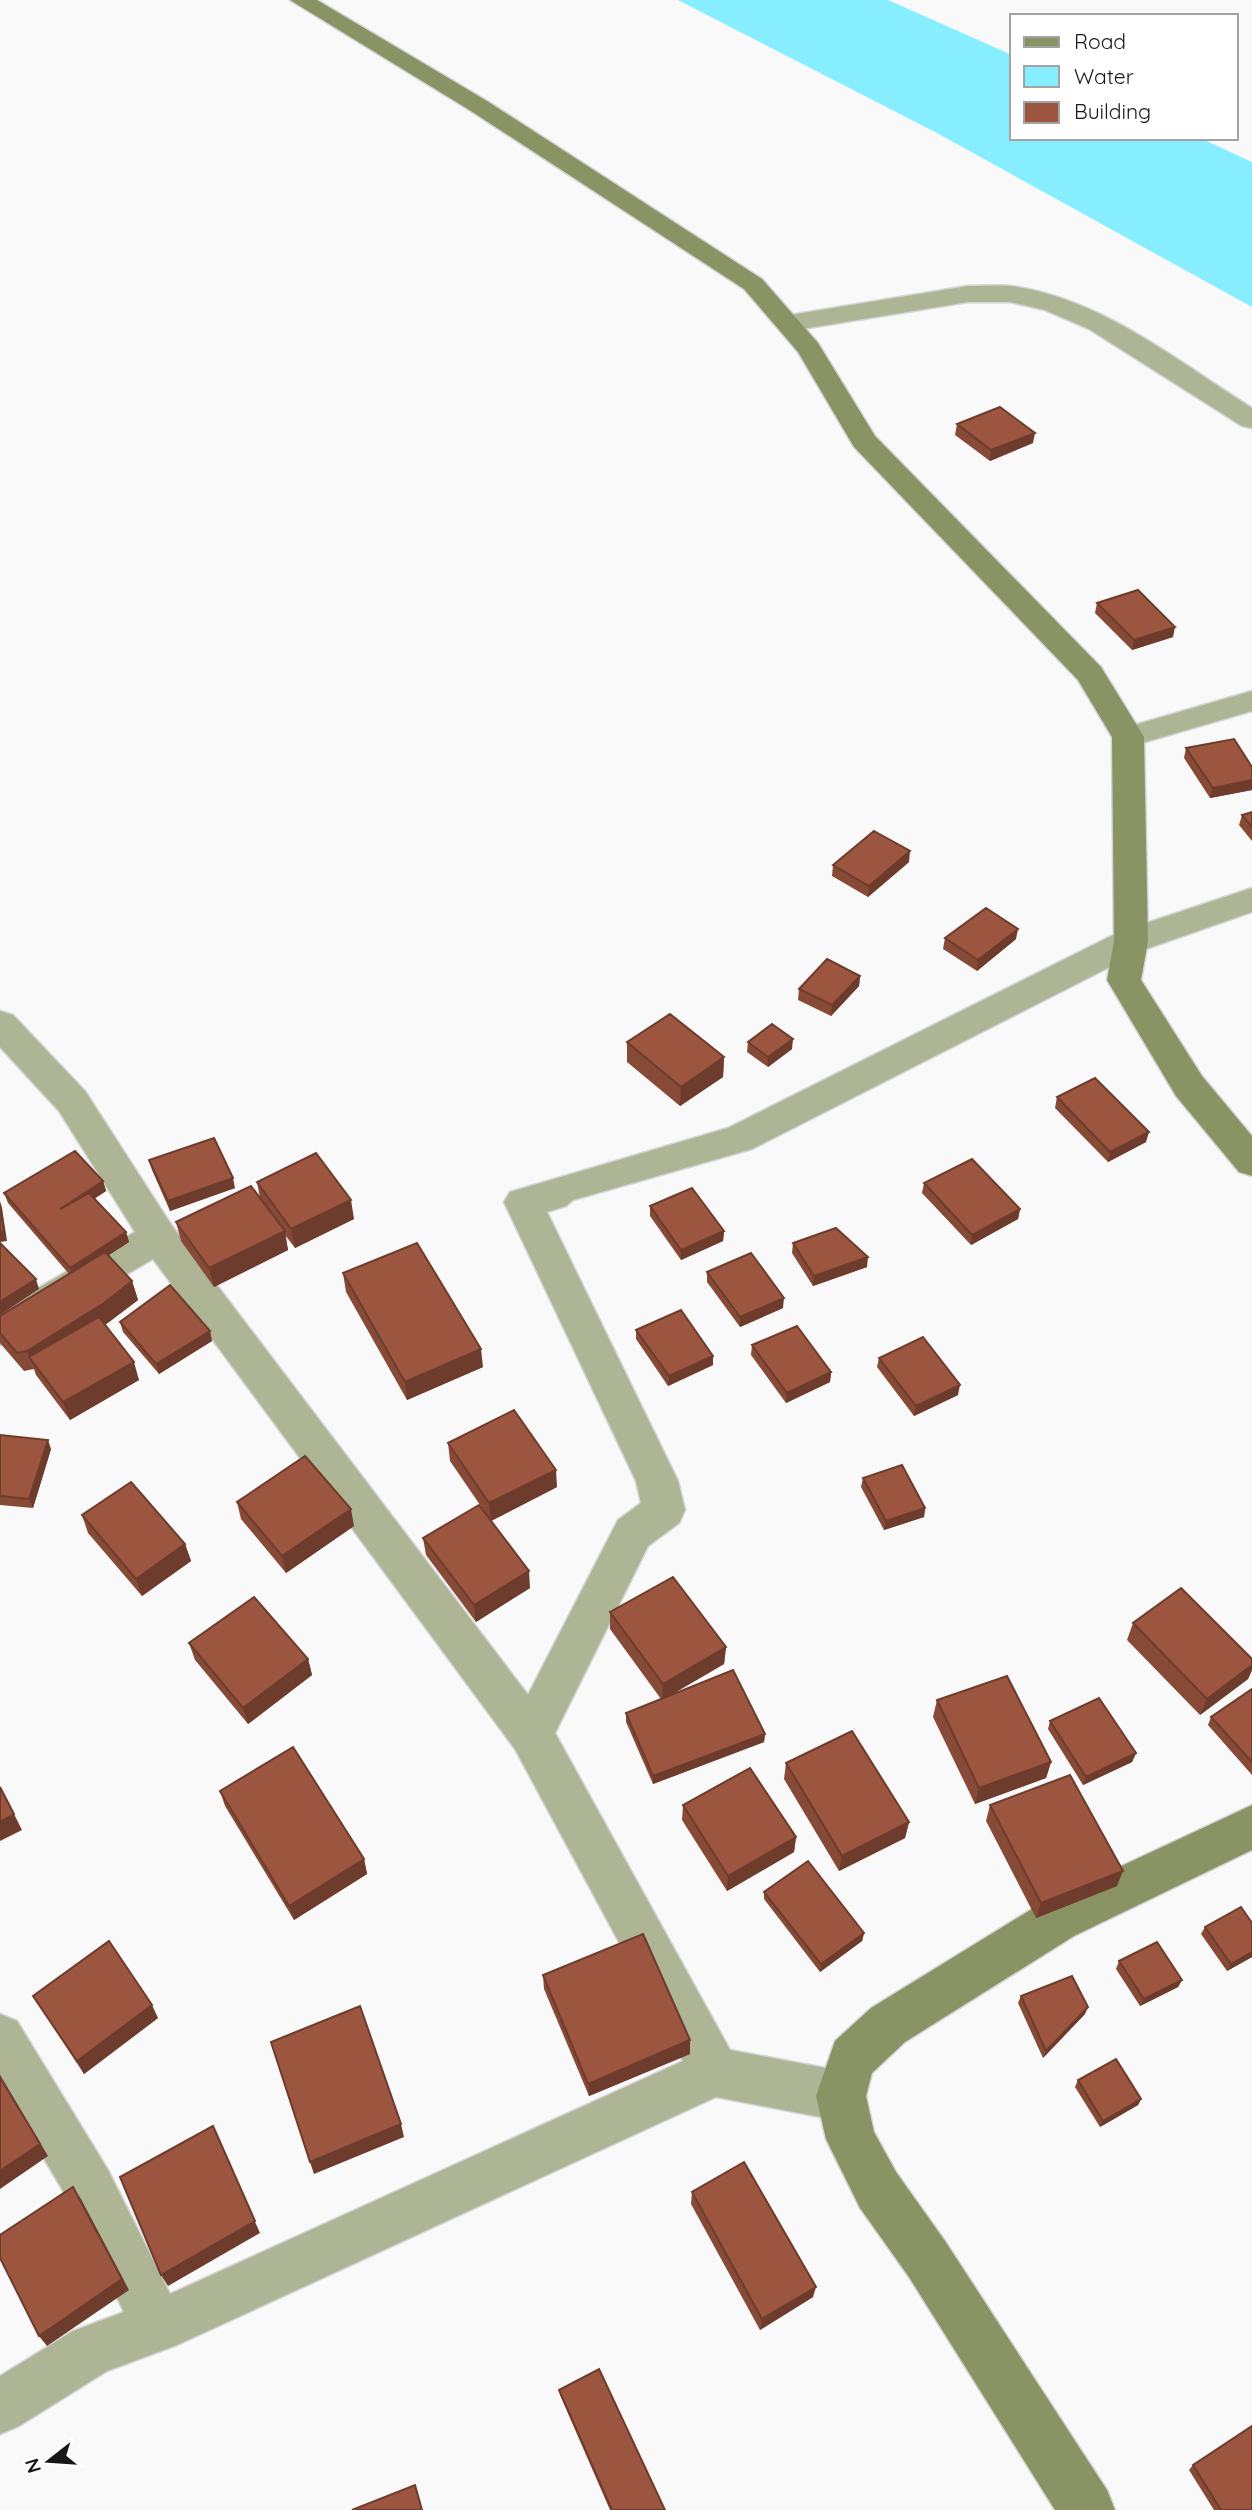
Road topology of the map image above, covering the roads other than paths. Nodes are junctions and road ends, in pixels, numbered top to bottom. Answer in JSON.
{"nodes":[{"id":1,"x":301,"y":0,"type":"edge"},
{"id":2,"x":790,"y":323,"type":"junction"},
{"id":3,"x":1252,"y":420,"type":"edge"},
{"id":4,"x":1252,"y":701,"type":"edge"},
{"id":5,"x":1128,"y":737,"type":"junction"},
{"id":6,"x":1252,"y":900,"type":"edge"},
{"id":7,"x":1131,"y":941,"type":"junction"},
{"id":8,"x":0,"y":1024,"type":"edge"},
{"id":9,"x":1252,"y":1162,"type":"edge"},
{"id":10,"x":158,"y":1237,"type":"junction"},
{"id":11,"x":0,"y":1329,"type":"edge"},
{"id":12,"x":531,"y":1734,"type":"junction"},
{"id":13,"x":1252,"y":1827,"type":"edge"},
{"id":14,"x":0,"y":2038,"type":"edge"},
{"id":15,"x":715,"y":2073,"type":"junction"},
{"id":16,"x":841,"y":2096,"type":"junction"},
{"id":17,"x":158,"y":2326,"type":"junction"},
{"id":18,"x":0,"y":2407,"type":"edge"},
{"id":19,"x":1087,"y":2510,"type":"edge"}],
"edges":[{"from":1,"to":2,"type":"street"},
{"from":2,"to":3,"type":"street"},
{"from":2,"to":5,"type":"street"},
{"from":4,"to":5,"type":"street"},
{"from":5,"to":7,"type":"street"},
{"from":6,"to":7,"type":"street"},
{"from":7,"to":9,"type":"street"},
{"from":7,"to":12,"type":"street"},
{"from":8,"to":10,"type":"street"},
{"from":10,"to":11,"type":"street"},
{"from":10,"to":12,"type":"street"},
{"from":12,"to":15,"type":"street"},
{"from":13,"to":16,"type":"street"},
{"from":14,"to":17,"type":"street"},
{"from":15,"to":16,"type":"street"},
{"from":15,"to":17,"type":"street"},
{"from":16,"to":19,"type":"street"},
{"from":17,"to":18,"type":"street"}]}
